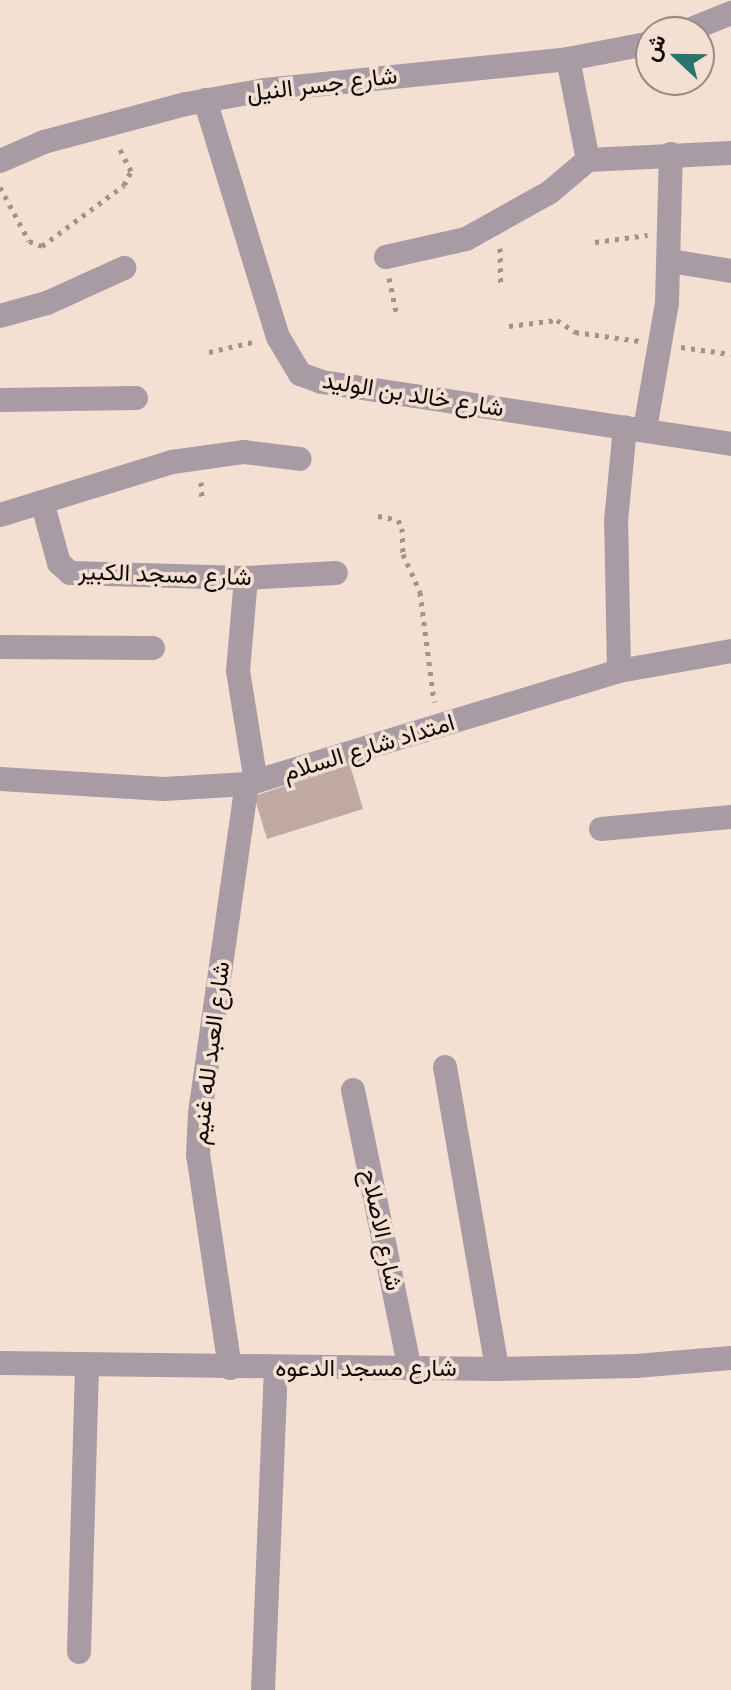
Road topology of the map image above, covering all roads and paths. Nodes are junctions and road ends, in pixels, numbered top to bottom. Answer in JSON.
{"nodes":[{"id":1,"x":635,"y":46,"type":"edge"},
{"id":2,"x":568,"y":59,"type":"junction"},
{"id":3,"x":205,"y":100,"type":"junction"},
{"id":4,"x":106,"y":125,"type":"junction"},
{"id":5,"x":731,"y":153,"type":"edge"},
{"id":6,"x":671,"y":154,"type":"junction"},
{"id":7,"x":588,"y":160,"type":"junction"},
{"id":8,"x":0,"y":161,"type":"edge"},
{"id":9,"x":0,"y":187,"type":"edge"},
{"id":10,"x":499,"y":223,"type":"junction"},
{"id":11,"x":673,"y":232,"type":"junction"},
{"id":12,"x":595,"y":242,"type":"dead end"},
{"id":13,"x":386,"y":257,"type":"joint"},
{"id":14,"x":670,"y":261,"type":"junction"},
{"id":15,"x":124,"y":268,"type":"dead end"},
{"id":16,"x":731,"y":271,"type":"edge"},
{"id":17,"x":501,"y":287,"type":"dead end"},
{"id":18,"x":0,"y":316,"type":"edge"},
{"id":19,"x":397,"y":316,"type":"dead end"},
{"id":20,"x":509,"y":326,"type":"dead end"},
{"id":21,"x":278,"y":337,"type":"junction"},
{"id":22,"x":662,"y":344,"type":"junction"},
{"id":23,"x":209,"y":352,"type":"dead end"},
{"id":24,"x":731,"y":354,"type":"edge"},
{"id":25,"x":136,"y":398,"type":"dead end"},
{"id":26,"x":0,"y":400,"type":"edge"},
{"id":27,"x":635,"y":428,"type":"junction"},
{"id":28,"x":731,"y":444,"type":"edge"},
{"id":29,"x":300,"y":459,"type":"dead end"},
{"id":30,"x":43,"y":505,"type":"junction"},
{"id":31,"x":0,"y":515,"type":"edge"},
{"id":32,"x":378,"y":516,"type":"dead end"},
{"id":33,"x":336,"y":573,"type":"dead end"},
{"id":34,"x":246,"y":578,"type":"junction"},
{"id":35,"x":0,"y":647,"type":"edge"},
{"id":36,"x":153,"y":648,"type":"dead end"},
{"id":37,"x":731,"y":651,"type":"edge"},
{"id":38,"x":619,"y":671,"type":"junction"},
{"id":39,"x":437,"y":727,"type":"junction"},
{"id":40,"x":0,"y":779,"type":"edge"},
{"id":41,"x":252,"y":783,"type":"junction"},
{"id":42,"x":731,"y":817,"type":"edge"},
{"id":43,"x":601,"y":829,"type":"dead end"},
{"id":44,"x":445,"y":1067,"type":"dead end"},
{"id":45,"x":353,"y":1090,"type":"dead end"},
{"id":46,"x":731,"y":1358,"type":"edge"},
{"id":47,"x":0,"y":1363,"type":"edge"},
{"id":48,"x":87,"y":1366,"type":"junction"},
{"id":49,"x":230,"y":1368,"type":"junction"},
{"id":50,"x":410,"y":1369,"type":"junction"},
{"id":51,"x":497,"y":1369,"type":"junction"},
{"id":52,"x":276,"y":1370,"type":"junction"},
{"id":53,"x":79,"y":1652,"type":"dead end"},
{"id":54,"x":263,"y":1690,"type":"edge"}],
"edges":[{"from":1,"to":2,"type":"street","name":"شارع جسر النيل"},
{"from":2,"to":3,"type":"street","name":"شارع جسر النيل"},
{"from":2,"to":7,"type":"street"},
{"from":3,"to":4,"type":"street","name":"شارع جسر النيل"},
{"from":3,"to":21,"type":"street","name":"شارع خالد بن الوليد"},
{"from":4,"to":8,"type":"street","name":"شارع جسر النيل"},
{"from":4,"to":9,"type":"path"},
{"from":5,"to":6,"type":"street"},
{"from":6,"to":7,"type":"street"},
{"from":6,"to":11,"type":"street"},
{"from":7,"to":10,"type":"street"},
{"from":10,"to":13,"type":"street"},
{"from":10,"to":17,"type":"path"},
{"from":11,"to":12,"type":"path"},
{"from":11,"to":14,"type":"street"},
{"from":13,"to":19,"type":"path"},
{"from":14,"to":16,"type":"street"},
{"from":14,"to":22,"type":"street"},
{"from":15,"to":18,"type":"street"},
{"from":20,"to":22,"type":"path"},
{"from":21,"to":23,"type":"path"},
{"from":21,"to":27,"type":"street","name":"شارع خالد بن الوليد"},
{"from":22,"to":24,"type":"path"},
{"from":22,"to":27,"type":"street"},
{"from":25,"to":26,"type":"street"},
{"from":27,"to":28,"type":"street","name":"شارع خالد بن الوليد"},
{"from":27,"to":38,"type":"street"},
{"from":29,"to":30,"type":"street"},
{"from":30,"to":31,"type":"street"},
{"from":30,"to":34,"type":"street","name":"شارع مسجد الكبير"},
{"from":32,"to":39,"type":"path"},
{"from":33,"to":34,"type":"street","name":"شارع مسجد الكبير"},
{"from":34,"to":41,"type":"street","name":"شارع العبد لله غنيم"},
{"from":35,"to":36,"type":"street"},
{"from":37,"to":38,"type":"street","name":"امتداد شارع السلام"},
{"from":38,"to":39,"type":"street","name":"امتداد شارع السلام"},
{"from":39,"to":41,"type":"street","name":"امتداد شارع السلام"},
{"from":40,"to":41,"type":"street","name":"امتداد شارع السلام"},
{"from":41,"to":49,"type":"street","name":"شارع العبد لله غنيم"},
{"from":42,"to":43,"type":"street"},
{"from":44,"to":51,"type":"street"},
{"from":45,"to":50,"type":"street","name":"شارع الاصلاح"},
{"from":46,"to":51,"type":"street","name":"شارع مسجد الدعوه"},
{"from":47,"to":48,"type":"street","name":"شارع مسجد الدعوه"},
{"from":48,"to":49,"type":"street","name":"شارع مسجد الدعوه"},
{"from":48,"to":53,"type":"street"},
{"from":49,"to":52,"type":"street","name":"شارع مسجد الدعوه"},
{"from":50,"to":51,"type":"street","name":"شارع مسجد الدعوه"},
{"from":50,"to":52,"type":"street","name":"شارع مسجد الدعوه"},
{"from":52,"to":54,"type":"street"}]}
